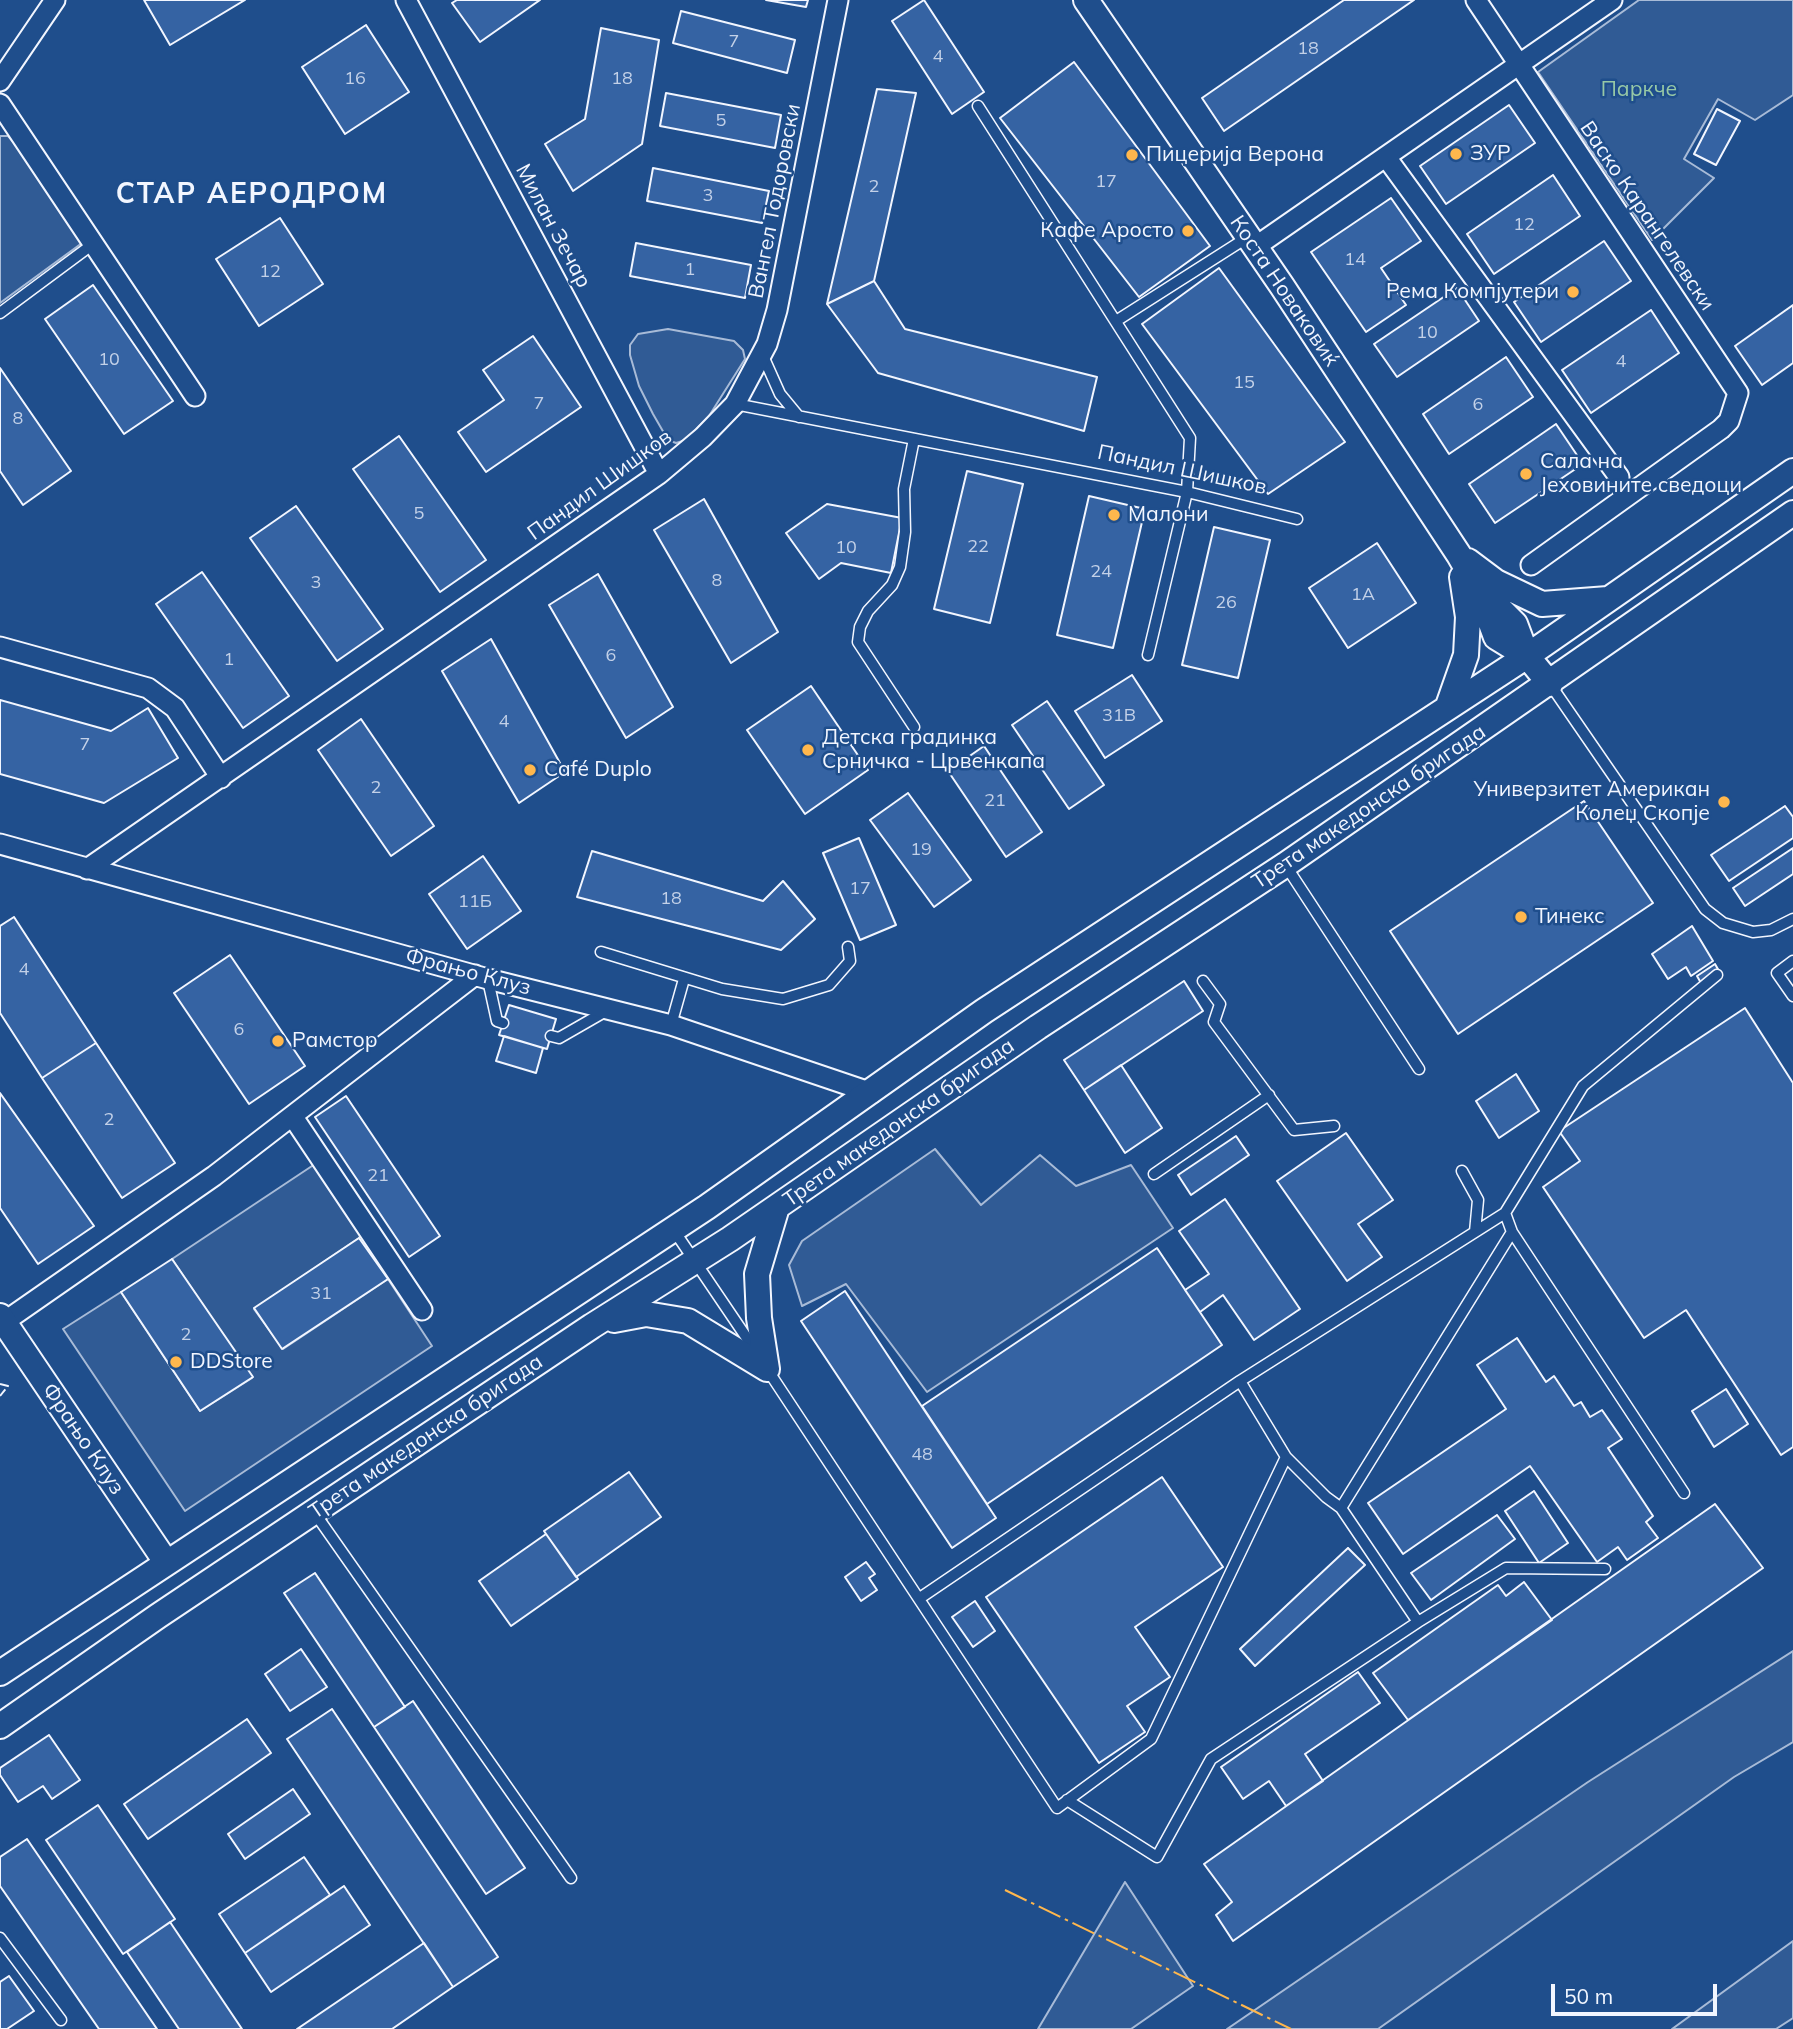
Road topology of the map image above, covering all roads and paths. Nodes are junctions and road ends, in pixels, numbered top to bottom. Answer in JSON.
{"nodes":[{"id":1,"x":55,"y":0,"type":"edge"},
{"id":2,"x":406,"y":0,"type":"edge"},
{"id":3,"x":838,"y":0,"type":"edge"},
{"id":4,"x":1086,"y":0,"type":"edge"},
{"id":5,"x":1476,"y":0,"type":"edge"},
{"id":6,"x":1612,"y":0,"type":"edge"},
{"id":7,"x":1519,"y":65,"type":"junction"},
{"id":8,"x":0,"y":80,"type":"edge"},
{"id":9,"x":0,"y":104,"type":"edge"},
{"id":10,"x":978,"y":106,"type":"dead end"},
{"id":11,"x":1386,"y":157,"type":"junction"},
{"id":12,"x":1251,"y":242,"type":"junction"},
{"id":13,"x":93,"y":244,"type":"junction"},
{"id":14,"x":0,"y":313,"type":"edge"},
{"id":15,"x":1116,"y":321,"type":"junction"},
{"id":16,"x":762,"y":354,"type":"junction"},
{"id":17,"x":195,"y":396,"type":"dead end"},
{"id":18,"x":734,"y":404,"type":"junction"},
{"id":19,"x":800,"y":417,"type":"junction"},
{"id":20,"x":914,"y":439,"type":"junction"},
{"id":21,"x":1793,"y":471,"type":"edge"},
{"id":22,"x":659,"y":474,"type":"junction"},
{"id":23,"x":1619,"y":477,"type":"dead end"},
{"id":24,"x":1187,"y":492,"type":"junction"},
{"id":25,"x":1793,"y":513,"type":"edge"},
{"id":26,"x":1297,"y":519,"type":"dead end"},
{"id":27,"x":1459,"y":555,"type":"junction"},
{"id":28,"x":1531,"y":565,"type":"dead end"},
{"id":29,"x":1612,"y":599,"type":"junction"},
{"id":30,"x":0,"y":647,"type":"edge"},
{"id":31,"x":1148,"y":655,"type":"dead end"},
{"id":32,"x":1527,"y":656,"type":"junction"},
{"id":33,"x":1550,"y":684,"type":"junction"},
{"id":34,"x":1448,"y":706,"type":"junction"},
{"id":35,"x":914,"y":727,"type":"dead end"},
{"id":36,"x":221,"y":778,"type":"junction"},
{"id":37,"x":0,"y":844,"type":"edge"},
{"id":38,"x":1285,"y":866,"type":"junction"},
{"id":39,"x":88,"y":869,"type":"junction"},
{"id":40,"x":1793,"y":919,"type":"edge"},
{"id":41,"x":848,"y":947,"type":"dead end"},
{"id":42,"x":601,"y":952,"type":"dead end"},
{"id":43,"x":1793,"y":961,"type":"edge"},
{"id":44,"x":1717,"y":975,"type":"dead end"},
{"id":45,"x":481,"y":977,"type":"junction"},
{"id":46,"x":684,"y":979,"type":"junction"},
{"id":47,"x":1203,"y":981,"type":"dead end"},
{"id":48,"x":1793,"y":996,"type":"edge"},
{"id":49,"x":609,"y":1010,"type":"junction"},
{"id":50,"x":503,"y":1023,"type":"dead end"},
{"id":51,"x":671,"y":1025,"type":"junction"},
{"id":52,"x":551,"y":1036,"type":"dead end"},
{"id":53,"x":1419,"y":1069,"type":"dead end"},
{"id":54,"x":872,"y":1093,"type":"junction"},
{"id":55,"x":1269,"y":1095,"type":"junction"},
{"id":56,"x":293,"y":1117,"type":"junction"},
{"id":57,"x":1334,"y":1126,"type":"dead end"},
{"id":58,"x":1462,"y":1171,"type":"dead end"},
{"id":59,"x":1154,"y":1174,"type":"dead end"},
{"id":60,"x":777,"y":1207,"type":"junction"},
{"id":61,"x":1505,"y":1213,"type":"junction"},
{"id":62,"x":673,"y":1229,"type":"junction"},
{"id":63,"x":1475,"y":1232,"type":"junction"},
{"id":64,"x":1512,"y":1232,"type":"junction"},
{"id":65,"x":696,"y":1260,"type":"junction"},
{"id":66,"x":422,"y":1310,"type":"dead end"},
{"id":67,"x":2,"y":1319,"type":"edge"},
{"id":68,"x":592,"y":1326,"type":"junction"},
{"id":69,"x":767,"y":1369,"type":"junction"},
{"id":70,"x":1240,"y":1381,"type":"junction"},
{"id":71,"x":1286,"y":1457,"type":"junction"},
{"id":72,"x":1684,"y":1493,"type":"dead end"},
{"id":73,"x":1341,"y":1508,"type":"junction"},
{"id":74,"x":314,"y":1512,"type":"junction"},
{"id":75,"x":166,"y":1562,"type":"junction"},
{"id":76,"x":1605,"y":1569,"type":"dead end"},
{"id":77,"x":920,"y":1598,"type":"junction"},
{"id":78,"x":1418,"y":1622,"type":"junction"},
{"id":79,"x":0,"y":1674,"type":"edge"},
{"id":80,"x":0,"y":1726,"type":"edge"},
{"id":81,"x":1067,"y":1800,"type":"junction"},
{"id":82,"x":571,"y":1878,"type":"dead end"},
{"id":83,"x":0,"y":1938,"type":"edge"},
{"id":84,"x":61,"y":2021,"type":"dead end"}],
"edges":[{"from":1,"to":8,"type":"street"},
{"from":2,"to":22,"type":"street","name":"Милан Зечар"},
{"from":3,"to":16,"type":"street","name":"Вангел Тодоровски"},
{"from":4,"to":12,"type":"street","name":"Коста Новаковиќ"},
{"from":5,"to":7,"type":"street","name":"Васко Карангелевски"},
{"from":6,"to":7,"type":"street"},
{"from":7,"to":11,"type":"street"},
{"from":7,"to":28,"type":"street","name":"Васко Карангелевски"},
{"from":9,"to":13,"type":"street"},
{"from":10,"to":15,"type":"lane"},
{"from":11,"to":12,"type":"street"},
{"from":11,"to":23,"type":"street"},
{"from":12,"to":15,"type":"lane"},
{"from":12,"to":27,"type":"street","name":"Коста Новаковиќ"},
{"from":13,"to":14,"type":"lane"},
{"from":13,"to":17,"type":"street"},
{"from":15,"to":24,"type":"lane"},
{"from":16,"to":18,"type":"street","name":"Вангел Тодоровски"},
{"from":16,"to":19,"type":"lane"},
{"from":18,"to":19,"type":"lane","name":"Пандил Шишков"},
{"from":18,"to":22,"type":"street","name":"Пандил Шишков"},
{"from":19,"to":20,"type":"lane","name":"Пандил Шишков"},
{"from":20,"to":24,"type":"lane","name":"Пандил Шишков"},
{"from":20,"to":35,"type":"lane"},
{"from":21,"to":29,"type":"street","name":"Трета македонска бригада"},
{"from":22,"to":36,"type":"street","name":"Пандил Шишков"},
{"from":24,"to":26,"type":"lane","name":"Пандил Шишков"},
{"from":24,"to":31,"type":"lane"},
{"from":25,"to":33,"type":"street","name":"Трета македонска бригада"},
{"from":27,"to":29,"type":"street"},
{"from":27,"to":32,"type":"street","name":"Коста Новаковиќ"},
{"from":27,"to":34,"type":"street"},
{"from":29,"to":32,"type":"street","name":"Трета македонска бригада"},
{"from":30,"to":36,"type":"street"},
{"from":32,"to":33,"type":"street","name":"Коста Новаковиќ"},
{"from":32,"to":34,"type":"street","name":"Трета македонска бригада"},
{"from":33,"to":38,"type":"street","name":"Трета македонска бригада"},
{"from":33,"to":40,"type":"lane"},
{"from":34,"to":54,"type":"street","name":"Трета македонска бригада"},
{"from":36,"to":39,"type":"street","name":"Пандил Шишков"},
{"from":37,"to":39,"type":"street"},
{"from":38,"to":53,"type":"lane"},
{"from":38,"to":60,"type":"street","name":"Трета македонска бригада"},
{"from":39,"to":45,"type":"street","name":"Фрањо Клуз"},
{"from":41,"to":46,"type":"lane"},
{"from":42,"to":46,"type":"lane"},
{"from":43,"to":48,"type":"lane"},
{"from":44,"to":61,"type":"lane"},
{"from":45,"to":49,"type":"street","name":"Фрањо Клуз"},
{"from":45,"to":50,"type":"lane"},
{"from":45,"to":56,"type":"street"},
{"from":46,"to":51,"type":"lane"},
{"from":47,"to":55,"type":"lane"},
{"from":49,"to":51,"type":"street","name":"Фрањо Клуз"},
{"from":49,"to":52,"type":"lane"},
{"from":51,"to":54,"type":"street","name":"Фрањо Клуз"},
{"from":54,"to":62,"type":"street","name":"Трета македонска бригада"},
{"from":55,"to":57,"type":"lane"},
{"from":55,"to":59,"type":"lane"},
{"from":56,"to":66,"type":"street"},
{"from":56,"to":67,"type":"street"},
{"from":58,"to":63,"type":"lane"},
{"from":60,"to":65,"type":"street","name":"Трета македонска бригада"},
{"from":60,"to":69,"type":"street"},
{"from":61,"to":63,"type":"lane"},
{"from":61,"to":64,"type":"lane"},
{"from":62,"to":65,"type":"lane"},
{"from":62,"to":75,"type":"street","name":"Трета македонска бригада"},
{"from":63,"to":70,"type":"lane"},
{"from":64,"to":72,"type":"lane"},
{"from":64,"to":73,"type":"lane"},
{"from":65,"to":68,"type":"street","name":"Трета македонска бригада"},
{"from":65,"to":69,"type":"lane"},
{"from":67,"to":75,"type":"street","name":"Фрањо Клуз"},
{"from":68,"to":69,"type":"street"},
{"from":68,"to":74,"type":"street","name":"Трета македонска бригада"},
{"from":69,"to":77,"type":"lane"},
{"from":70,"to":71,"type":"lane"},
{"from":70,"to":77,"type":"lane"},
{"from":71,"to":73,"type":"lane"},
{"from":71,"to":81,"type":"lane"},
{"from":73,"to":78,"type":"lane"},
{"from":74,"to":80,"type":"street","name":"Трета македонска бригада"},
{"from":74,"to":82,"type":"lane"},
{"from":75,"to":79,"type":"street","name":"Трета македонска бригада"},
{"from":76,"to":78,"type":"lane"},
{"from":77,"to":81,"type":"lane"},
{"from":78,"to":81,"type":"lane"},
{"from":83,"to":84,"type":"lane"}]}
